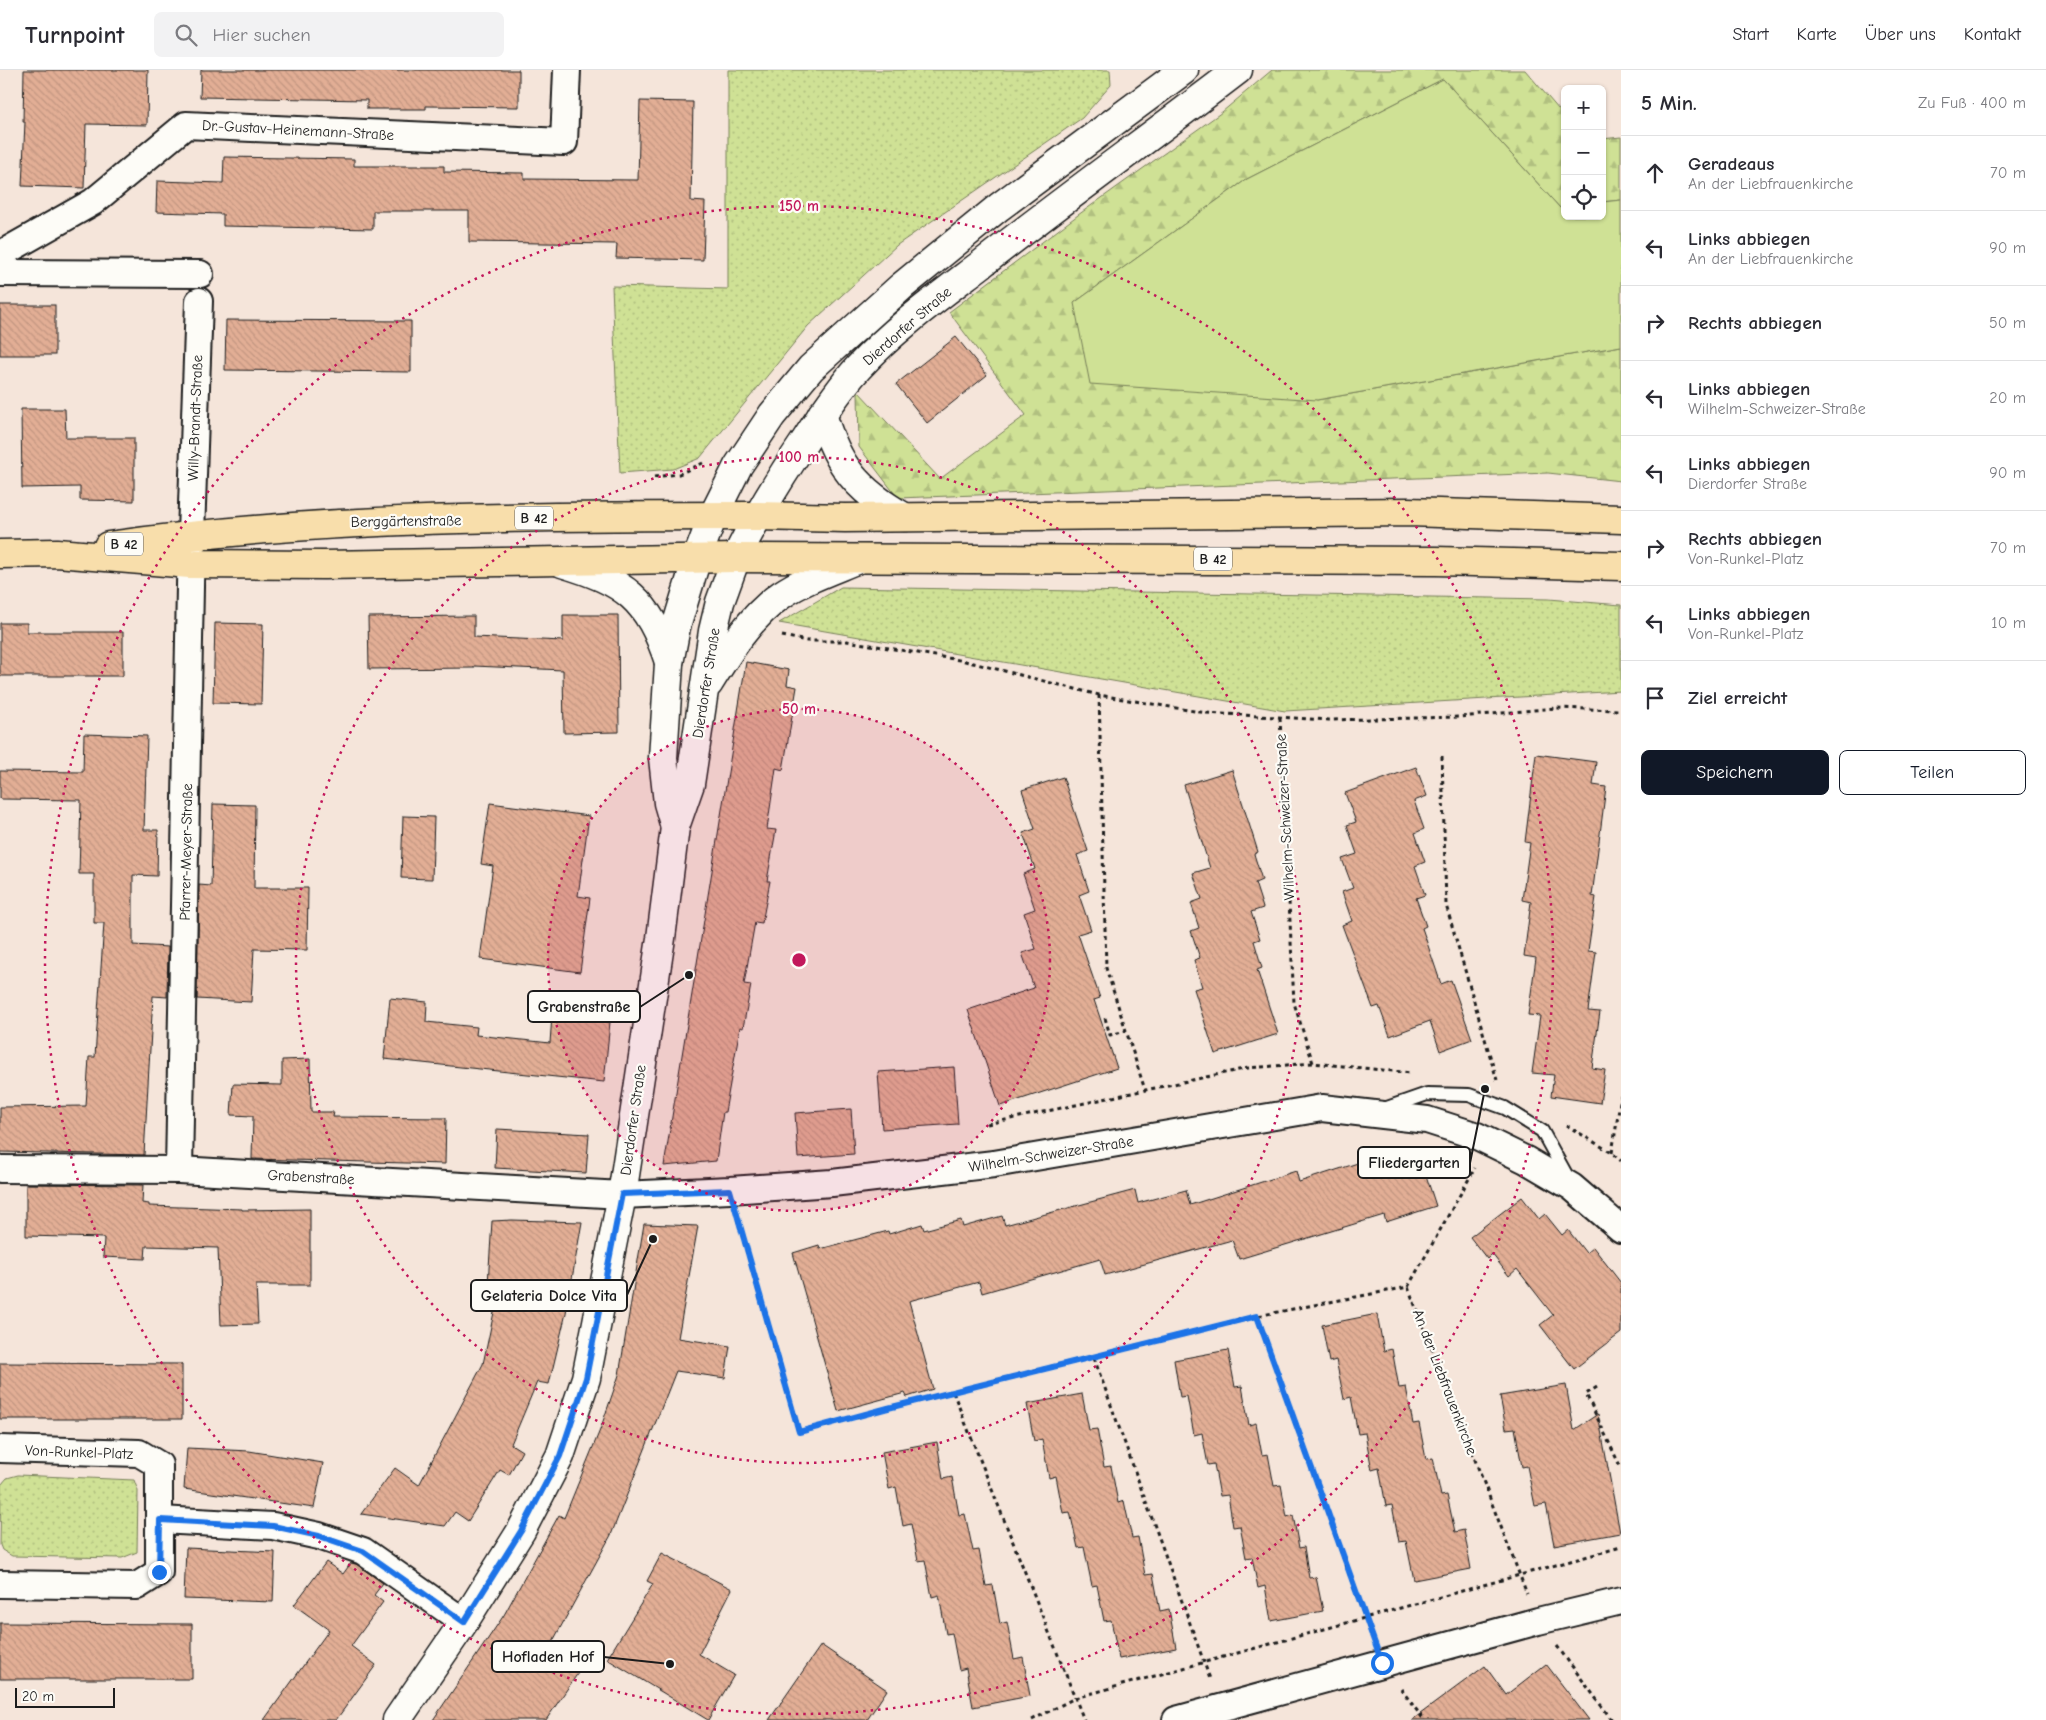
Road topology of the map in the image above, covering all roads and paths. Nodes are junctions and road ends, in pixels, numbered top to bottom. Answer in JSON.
{"nodes":[{"id":1,"x":567,"y":70,"type":"edge"},
{"id":2,"x":1238,"y":70,"type":"edge"},
{"id":3,"x":1172,"y":73,"type":"edge"},
{"id":4,"x":1191,"y":106,"type":"junction"},
{"id":5,"x":0,"y":246,"type":"edge"},
{"id":6,"x":0,"y":267,"type":"edge"},
{"id":7,"x":200,"y":274,"type":"dead end"},
{"id":8,"x":199,"y":301,"type":"dead end"},
{"id":9,"x":822,"y":414,"type":"junction"},
{"id":10,"x":706,"y":461,"type":"dead end"},
{"id":11,"x":654,"y":477,"type":"dead end"},
{"id":12,"x":713,"y":516,"type":"junction"},
{"id":13,"x":757,"y":516,"type":"junction"},
{"id":14,"x":904,"y":517,"type":"junction"},
{"id":15,"x":1621,"y":519,"type":"edge"},
{"id":16,"x":191,"y":534,"type":"junction"},
{"id":17,"x":57,"y":553,"type":"junction"},
{"id":18,"x":0,"y":554,"type":"edge"},
{"id":19,"x":697,"y":558,"type":"junction"},
{"id":20,"x":736,"y":558,"type":"junction"},
{"id":21,"x":858,"y":559,"type":"junction"},
{"id":22,"x":554,"y":561,"type":"junction"},
{"id":23,"x":190,"y":564,"type":"junction"},
{"id":24,"x":1621,"y":566,"type":"edge"},
{"id":25,"x":755,"y":618,"type":"junction"},
{"id":26,"x":669,"y":663,"type":"junction"},
{"id":27,"x":702,"y":693,"type":"junction"},
{"id":28,"x":1099,"y":695,"type":"junction"},
{"id":29,"x":1621,"y":710,"type":"edge"},
{"id":30,"x":1280,"y":718,"type":"junction"},
{"id":31,"x":1442,"y":756,"type":"dead end"},
{"id":32,"x":675,"y":827,"type":"junction"},
{"id":33,"x":1105,"y":1018,"type":"dead end"},
{"id":34,"x":1126,"y":1031,"type":"junction"},
{"id":35,"x":1312,"y":1063,"type":"dead end"},
{"id":36,"x":1145,"y":1090,"type":"dead end"},
{"id":37,"x":1621,"y":1096,"type":"edge"},
{"id":38,"x":1490,"y":1103,"type":"junction"},
{"id":39,"x":1372,"y":1114,"type":"junction"},
{"id":40,"x":1489,"y":1142,"type":"junction"},
{"id":41,"x":1612,"y":1153,"type":"dead end"},
{"id":42,"x":0,"y":1169,"type":"edge"},
{"id":43,"x":179,"y":1170,"type":"junction"},
{"id":44,"x":1572,"y":1187,"type":"junction"},
{"id":45,"x":730,"y":1190,"type":"junction"},
{"id":46,"x":622,"y":1194,"type":"junction"},
{"id":47,"x":1621,"y":1229,"type":"edge"},
{"id":48,"x":1408,"y":1287,"type":"junction"},
{"id":49,"x":1257,"y":1316,"type":"junction"},
{"id":50,"x":1094,"y":1358,"type":"junction"},
{"id":51,"x":1597,"y":1387,"type":"dead end"},
{"id":52,"x":953,"y":1392,"type":"junction"},
{"id":53,"x":0,"y":1449,"type":"edge"},
{"id":54,"x":1621,"y":1468,"type":"edge"},
{"id":55,"x":160,"y":1520,"type":"junction"},
{"id":56,"x":1621,"y":1547,"type":"edge"},
{"id":57,"x":1520,"y":1575,"type":"junction"},
{"id":58,"x":0,"y":1584,"type":"edge"},
{"id":59,"x":1621,"y":1601,"type":"edge"},
{"id":60,"x":1366,"y":1618,"type":"junction"},
{"id":61,"x":1538,"y":1620,"type":"junction"},
{"id":62,"x":464,"y":1622,"type":"junction"},
{"id":63,"x":1204,"y":1662,"type":"junction"},
{"id":64,"x":1382,"y":1663,"type":"junction"},
{"id":65,"x":1075,"y":1698,"type":"junction"},
{"id":66,"x":1220,"y":1708,"type":"junction"},
{"id":67,"x":397,"y":1720,"type":"edge"},
{"id":68,"x":1032,"y":1720,"type":"edge"},
{"id":69,"x":1084,"y":1720,"type":"edge"},
{"id":70,"x":1176,"y":1720,"type":"edge"},
{"id":71,"x":1612,"y":1720,"type":"edge"}],
"edges":[{"from":1,"to":6,"type":"street","name":"Dr.-Gustav-Heinemann-Straße"},
{"from":2,"to":4,"type":"street","name":"Dierdorfer Straße"},
{"from":3,"to":4,"type":"street"},
{"from":3,"to":12,"type":"street","name":"Dierdorfer Straße"},
{"from":4,"to":9,"type":"street","name":"Dierdorfer Straße"},
{"from":5,"to":6,"type":"street"},
{"from":6,"to":7,"type":"street"},
{"from":8,"to":16,"type":"street","name":"Willy-Brandt-Straße"},
{"from":9,"to":13,"type":"street","name":"Dierdorfer Straße"},
{"from":9,"to":14,"type":"street"},
{"from":10,"to":11,"type":"path"},
{"from":12,"to":13,"type":"main road","name":"Berggärtenstraße","number":"B 42"},
{"from":12,"to":16,"type":"main road","name":"Berggärtenstraße","number":"B 42"},
{"from":12,"to":19,"type":"street","name":"Dierdorfer Straße"},
{"from":13,"to":14,"type":"main road","number":"B 42"},
{"from":13,"to":20,"type":"street","name":"Dierdorfer Straße"},
{"from":14,"to":15,"type":"main road","number":"B 42"},
{"from":16,"to":17,"type":"main road","name":"Berggärtenstraße","number":"B 42"},
{"from":16,"to":23,"type":"street","name":"Pfarrer-Meyer-Straße"},
{"from":17,"to":18,"type":"main road","name":"Berggärtenstraße","number":"B 42"},
{"from":17,"to":23,"type":"main road","name":"Berggärtenstraße","number":"B 42"},
{"from":19,"to":20,"type":"main road","name":"Berggärtenstraße","number":"B 42"},
{"from":19,"to":22,"type":"main road","name":"Berggärtenstraße","number":"B 42"},
{"from":19,"to":26,"type":"street","name":"Dierdorfer Straße"},
{"from":20,"to":21,"type":"main road","number":"B 42"},
{"from":20,"to":27,"type":"street","name":"Dierdorfer Straße"},
{"from":21,"to":24,"type":"main road","number":"B 42"},
{"from":21,"to":25,"type":"street"},
{"from":22,"to":23,"type":"main road","name":"Berggärtenstraße","number":"B 42"},
{"from":22,"to":26,"type":"street"},
{"from":23,"to":43,"type":"street","name":"Pfarrer-Meyer-Straße"},
{"from":25,"to":27,"type":"street"},
{"from":25,"to":28,"type":"path"},
{"from":26,"to":32,"type":"street","name":"Dierdorfer Straße"},
{"from":27,"to":32,"type":"street","name":"Dierdorfer Straße"},
{"from":28,"to":30,"type":"path"},
{"from":28,"to":34,"type":"path"},
{"from":29,"to":30,"type":"path"},
{"from":30,"to":35,"type":"path","name":"Wilhelm-Schweizer-Straße"},
{"from":31,"to":38,"type":"path"},
{"from":32,"to":46,"type":"street","name":"Dierdorfer Straße"},
{"from":33,"to":34,"type":"path"},
{"from":34,"to":36,"type":"path"},
{"from":37,"to":41,"type":"path"},
{"from":38,"to":39,"type":"lane"},
{"from":38,"to":44,"type":"lane"},
{"from":39,"to":40,"type":"street","name":"Wilhelm-Schweizer-Straße"},
{"from":39,"to":45,"type":"street","name":"Wilhelm-Schweizer-Straße"},
{"from":40,"to":44,"type":"street","name":"Wilhelm-Schweizer-Straße"},
{"from":40,"to":48,"type":"path"},
{"from":42,"to":43,"type":"street","name":"Grabenstraße"},
{"from":43,"to":46,"type":"street","name":"Grabenstraße"},
{"from":44,"to":47,"type":"street","name":"Wilhelm-Schweizer-Straße"},
{"from":45,"to":46,"type":"street","name":"Wilhelm-Schweizer-Straße"},
{"from":45,"to":52,"type":"path"},
{"from":46,"to":62,"type":"street","name":"Dierdorfer Straße"},
{"from":48,"to":49,"type":"path"},
{"from":48,"to":57,"type":"path","name":"An der Liebfrauenkirche"},
{"from":49,"to":50,"type":"path"},
{"from":49,"to":60,"type":"path"},
{"from":50,"to":52,"type":"path"},
{"from":50,"to":63,"type":"path"},
{"from":51,"to":54,"type":"path"},
{"from":52,"to":65,"type":"path"},
{"from":53,"to":55,"type":"street","name":"Von-Runkel-Platz"},
{"from":55,"to":58,"type":"street","name":"Von-Runkel-Platz"},
{"from":55,"to":62,"type":"street"},
{"from":56,"to":57,"type":"path"},
{"from":57,"to":60,"type":"path"},
{"from":57,"to":61,"type":"path","name":"An der Liebfrauenkirche"},
{"from":59,"to":61,"type":"street"},
{"from":60,"to":63,"type":"path"},
{"from":60,"to":64,"type":"path"},
{"from":61,"to":64,"type":"street"},
{"from":61,"to":71,"type":"path","name":"An der Liebfrauenkirche"},
{"from":62,"to":67,"type":"street","name":"Dierdorfer Straße"},
{"from":63,"to":65,"type":"path"},
{"from":63,"to":66,"type":"path"},
{"from":64,"to":66,"type":"street"},
{"from":65,"to":68,"type":"path"},
{"from":65,"to":69,"type":"path"},
{"from":66,"to":70,"type":"street"}]}
